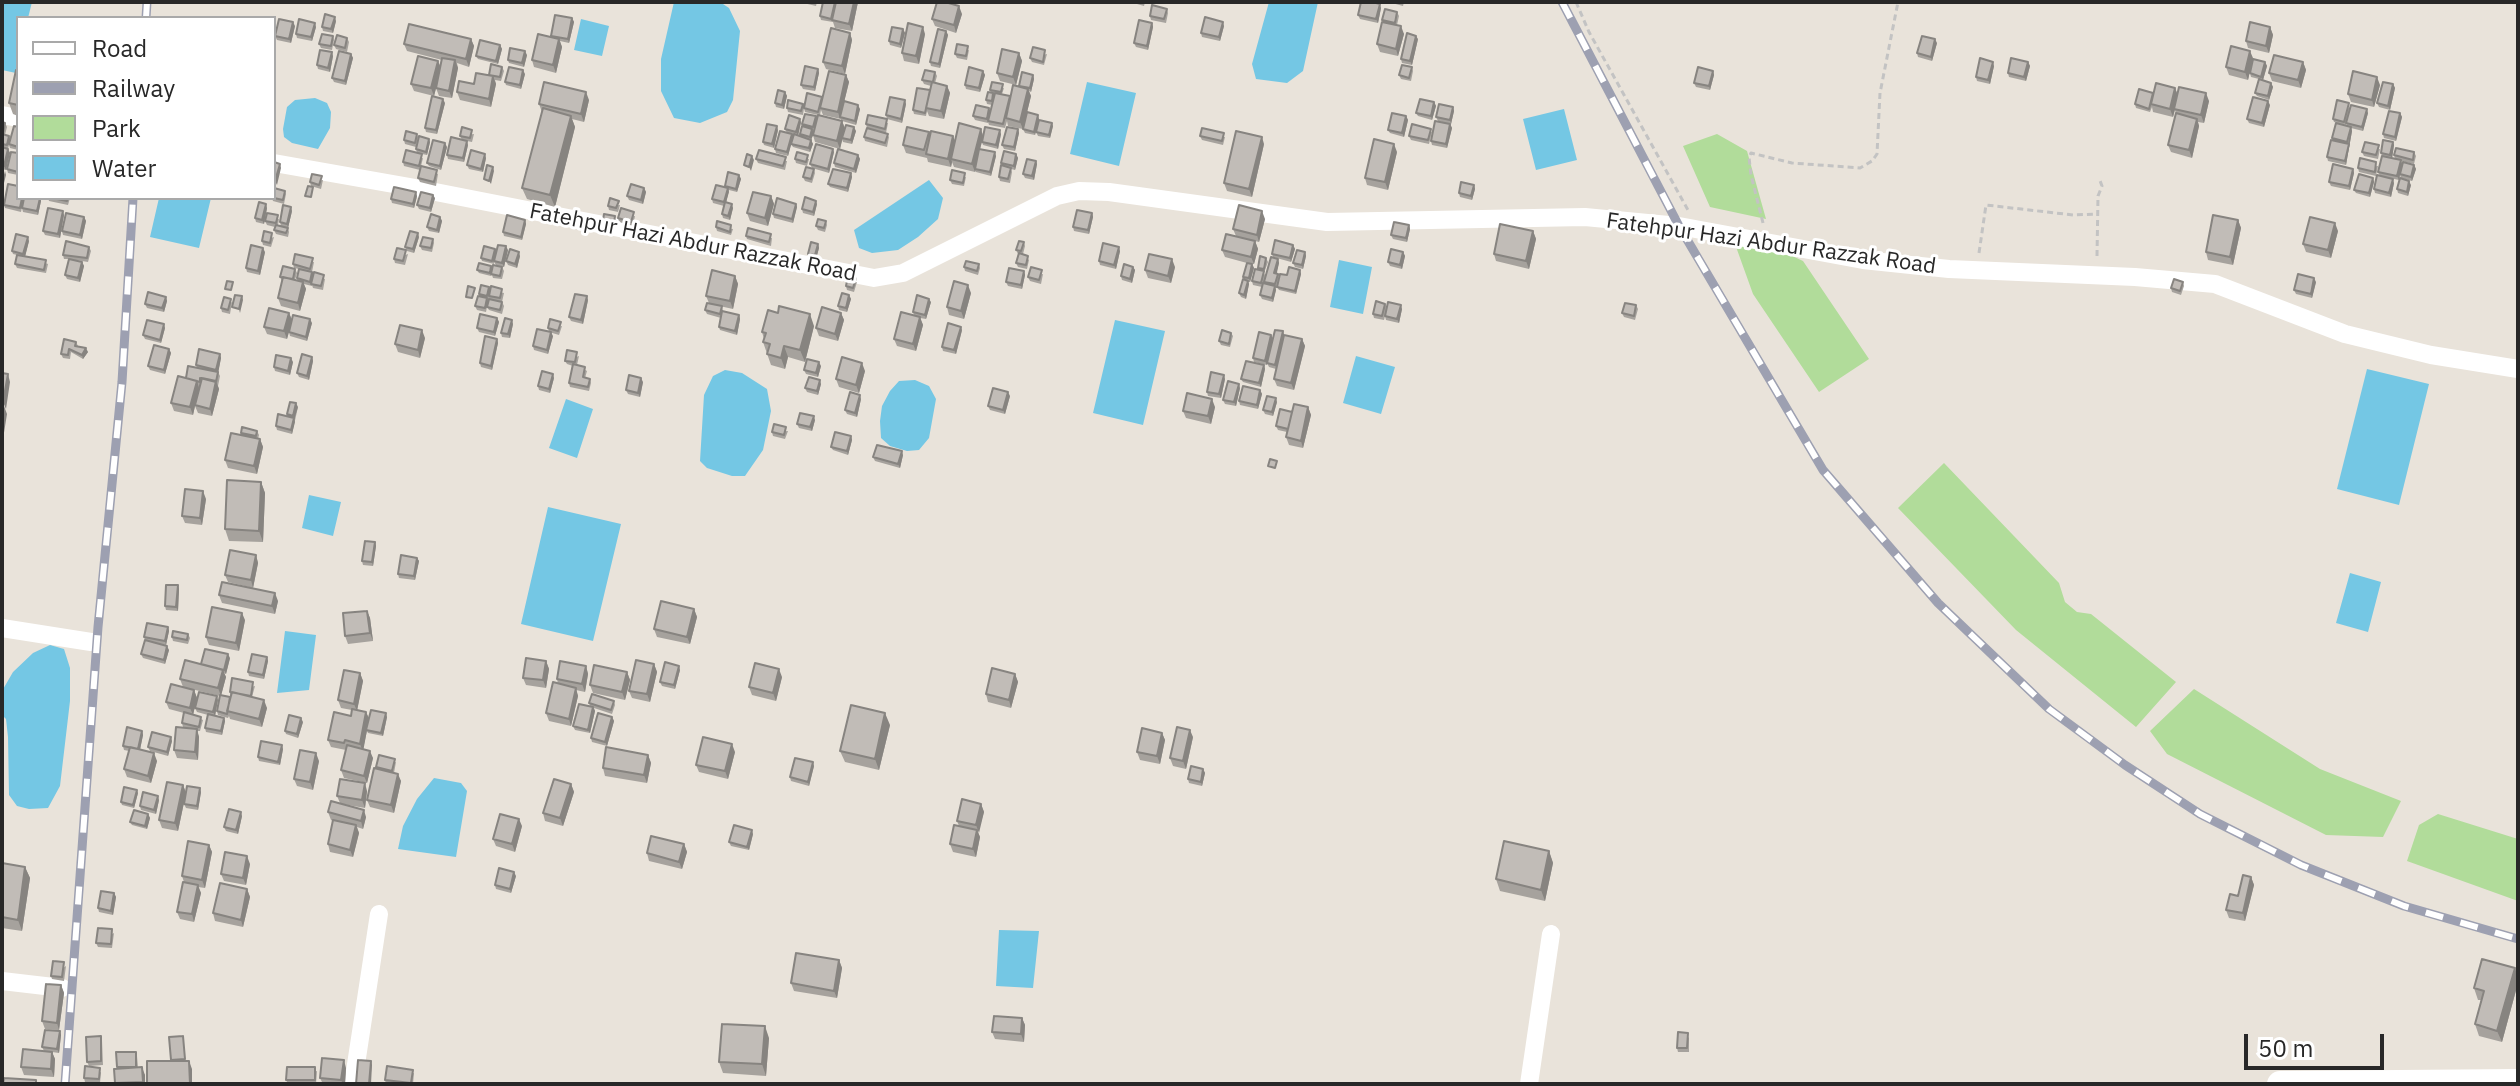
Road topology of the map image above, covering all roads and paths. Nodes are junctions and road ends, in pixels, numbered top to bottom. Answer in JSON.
{"nodes":[{"id":1,"x":1576,"y":2,"type":"edge"},
{"id":2,"x":1898,"y":2,"type":"edge"},
{"id":3,"x":276,"y":163,"type":"edge"},
{"id":4,"x":2099,"y":178,"type":"dead end"},
{"id":5,"x":2099,"y":214,"type":"junction"},
{"id":6,"x":1698,"y":229,"type":"junction"},
{"id":7,"x":1767,"y":242,"type":"junction"},
{"id":8,"x":1981,"y":270,"type":"junction"},
{"id":9,"x":2096,"y":275,"type":"junction"},
{"id":10,"x":2518,"y":369,"type":"edge"},
{"id":11,"x":2,"y":628,"type":"edge"},
{"id":12,"x":91,"y":642,"type":"dead end"},
{"id":13,"x":379,"y":914,"type":"dead end"},
{"id":14,"x":1551,"y":934,"type":"dead end"},
{"id":15,"x":2,"y":981,"type":"edge"},
{"id":16,"x":62,"y":988,"type":"edge"},
{"id":17,"x":2518,"y":1082,"type":"edge"},
{"id":18,"x":353,"y":1084,"type":"edge"},
{"id":19,"x":1529,"y":1084,"type":"edge"},
{"id":20,"x":2280,"y":1084,"type":"edge"}],
"edges":[{"from":1,"to":6,"type":"path"},
{"from":2,"to":7,"type":"path"},
{"from":3,"to":6,"type":"street","name":"Fatehpur Hazi Abdur Razzak Road"},
{"from":4,"to":5,"type":"path"},
{"from":5,"to":8,"type":"path"},
{"from":5,"to":9,"type":"path"},
{"from":6,"to":7,"type":"street","name":"Fatehpur Hazi Abdur Razzak Road"},
{"from":7,"to":8,"type":"street","name":"Fatehpur Hazi Abdur Razzak Road"},
{"from":8,"to":9,"type":"street","name":"Fatehpur Hazi Abdur Razzak Road"},
{"from":9,"to":10,"type":"street","name":"Fatehpur Hazi Abdur Razzak Road"},
{"from":11,"to":12,"type":"street"},
{"from":13,"to":18,"type":"street"},
{"from":14,"to":19,"type":"street"},
{"from":15,"to":16,"type":"street"},
{"from":17,"to":20,"type":"main road"}]}
